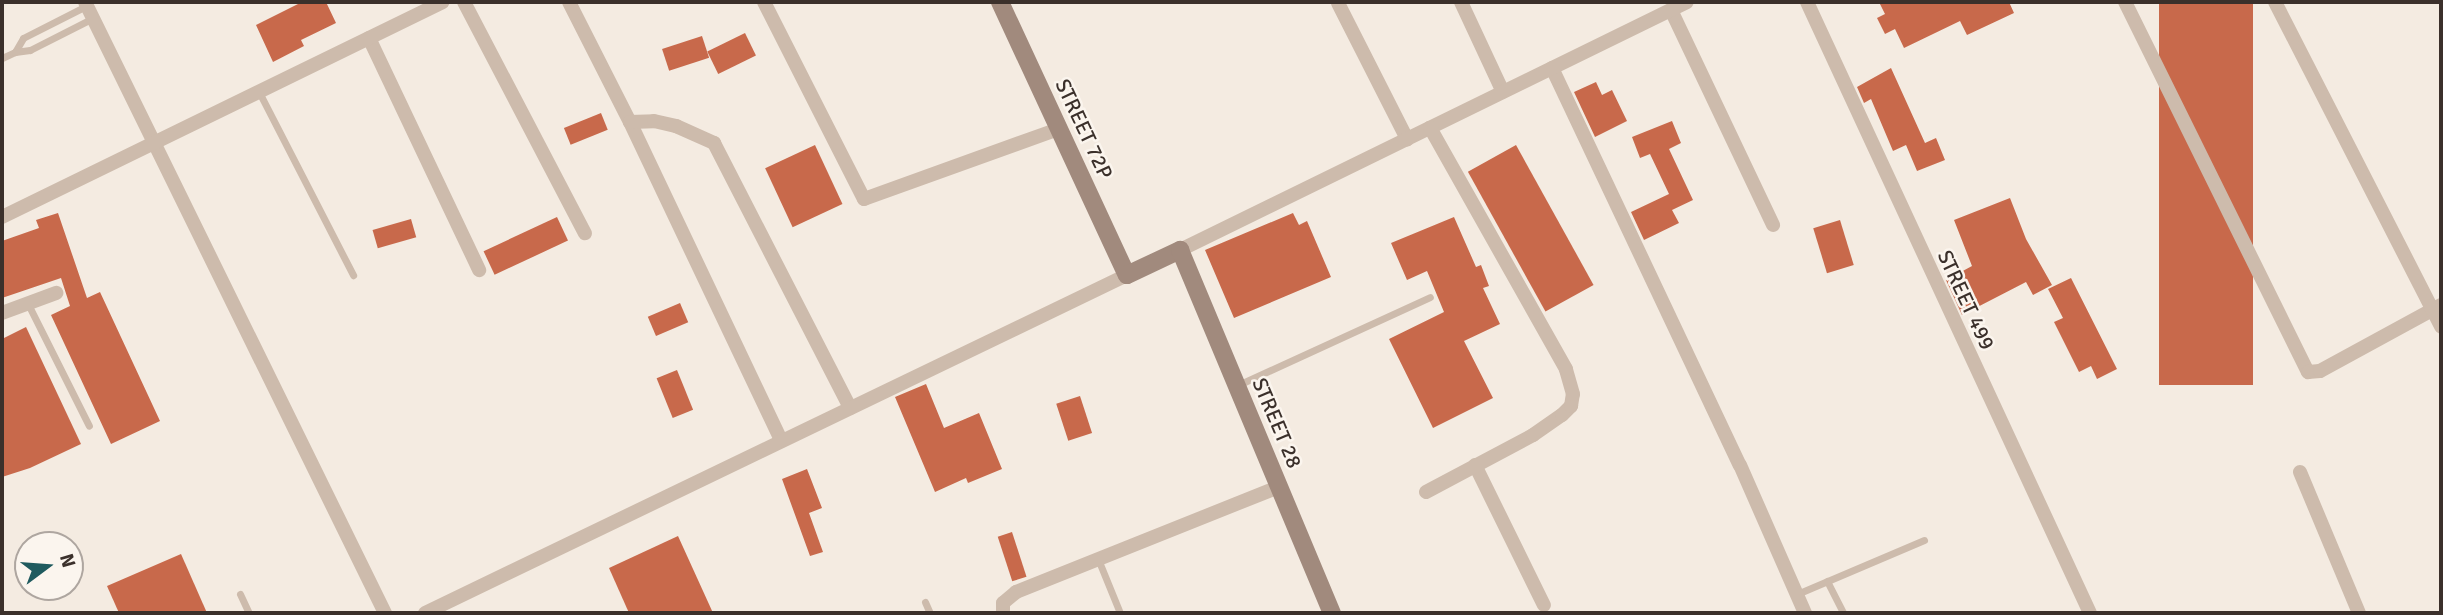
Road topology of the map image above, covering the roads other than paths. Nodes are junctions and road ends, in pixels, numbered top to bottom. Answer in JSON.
{"nodes":[{"id":1,"x":442,"y":2,"type":"edge"},
{"id":2,"x":464,"y":2,"type":"edge"},
{"id":3,"x":569,"y":2,"type":"edge"},
{"id":4,"x":764,"y":2,"type":"edge"},
{"id":5,"x":1000,"y":2,"type":"edge"},
{"id":6,"x":1461,"y":2,"type":"edge"},
{"id":7,"x":1687,"y":2,"type":"edge"},
{"id":8,"x":1807,"y":2,"type":"edge"},
{"id":9,"x":2125,"y":2,"type":"edge"},
{"id":10,"x":2275,"y":2,"type":"edge"},
{"id":11,"x":1338,"y":3,"type":"edge"},
{"id":12,"x":88,"y":8,"type":"edge"},
{"id":13,"x":1671,"y":10,"type":"junction"},
{"id":14,"x":369,"y":38,"type":"junction"},
{"id":15,"x":15,"y":52,"type":"junction"},
{"id":16,"x":2,"y":58,"type":"edge"},
{"id":17,"x":1552,"y":68,"type":"junction"},
{"id":18,"x":259,"y":92,"type":"junction"},
{"id":19,"x":1503,"y":92,"type":"junction"},
{"id":20,"x":630,"y":122,"type":"junction"},
{"id":21,"x":1430,"y":128,"type":"junction"},
{"id":22,"x":1058,"y":130,"type":"junction"},
{"id":23,"x":1407,"y":139,"type":"junction"},
{"id":24,"x":154,"y":143,"type":"junction"},
{"id":25,"x":2,"y":217,"type":"edge"},
{"id":26,"x":1773,"y":225,"type":"dead end"},
{"id":27,"x":585,"y":233,"type":"dead end"},
{"id":28,"x":1180,"y":250,"type":"junction"},
{"id":29,"x":479,"y":270,"type":"dead end"},
{"id":30,"x":353,"y":275,"type":"dead end"},
{"id":31,"x":1127,"y":275,"type":"junction"},
{"id":32,"x":56,"y":293,"type":"dead end"},
{"id":33,"x":1430,"y":298,"type":"dead end"},
{"id":34,"x":28,"y":304,"type":"junction"},
{"id":35,"x":2437,"y":307,"type":"edge"},
{"id":36,"x":2,"y":313,"type":"edge"},
{"id":37,"x":2441,"y":327,"type":"edge"},
{"id":38,"x":1237,"y":386,"type":"junction"},
{"id":39,"x":850,"y":408,"type":"junction"},
{"id":40,"x":89,"y":426,"type":"dead end"},
{"id":41,"x":781,"y":440,"type":"junction"},
{"id":42,"x":1475,"y":465,"type":"junction"},
{"id":43,"x":2300,"y":472,"type":"dead end"},
{"id":44,"x":1279,"y":487,"type":"junction"},
{"id":45,"x":1426,"y":492,"type":"dead end"},
{"id":46,"x":1924,"y":540,"type":"dead end"},
{"id":47,"x":1098,"y":559,"type":"junction"},
{"id":48,"x":1827,"y":581,"type":"junction"},
{"id":49,"x":240,"y":594,"type":"dead end"},
{"id":50,"x":1797,"y":594,"type":"junction"},
{"id":51,"x":925,"y":602,"type":"dead end"},
{"id":52,"x":1544,"y":605,"type":"dead end"},
{"id":53,"x":249,"y":613,"type":"edge"},
{"id":54,"x":385,"y":613,"type":"edge"},
{"id":55,"x":425,"y":613,"type":"edge"},
{"id":56,"x":930,"y":613,"type":"edge"},
{"id":57,"x":1003,"y":613,"type":"edge"},
{"id":58,"x":1120,"y":613,"type":"edge"},
{"id":59,"x":1332,"y":613,"type":"edge"},
{"id":60,"x":1805,"y":613,"type":"edge"},
{"id":61,"x":1843,"y":613,"type":"edge"},
{"id":62,"x":2090,"y":613,"type":"edge"},
{"id":63,"x":2359,"y":613,"type":"edge"}],
"edges":[{"from":1,"to":14,"type":"street"},
{"from":2,"to":27,"type":"street"},
{"from":3,"to":20,"type":"street"},
{"from":4,"to":22,"type":"street"},
{"from":5,"to":22,"type":"street","name":"STREET 72P"},
{"from":6,"to":19,"type":"street"},
{"from":7,"to":13,"type":"street"},
{"from":8,"to":62,"type":"street","name":"STREET 499"},
{"from":9,"to":35,"type":"street"},
{"from":10,"to":35,"type":"street"},
{"from":11,"to":23,"type":"street"},
{"from":12,"to":15,"type":"lane"},
{"from":12,"to":15,"type":"lane"},
{"from":12,"to":24,"type":"street"},
{"from":13,"to":17,"type":"street"},
{"from":13,"to":26,"type":"street"},
{"from":14,"to":18,"type":"street"},
{"from":14,"to":29,"type":"street"},
{"from":15,"to":16,"type":"lane"},
{"from":17,"to":19,"type":"street"},
{"from":17,"to":50,"type":"street"},
{"from":18,"to":24,"type":"street"},
{"from":18,"to":30,"type":"lane"},
{"from":19,"to":21,"type":"street"},
{"from":20,"to":39,"type":"street"},
{"from":20,"to":41,"type":"street"},
{"from":21,"to":23,"type":"street"},
{"from":21,"to":42,"type":"street"},
{"from":22,"to":31,"type":"street","name":"STREET 72P"},
{"from":23,"to":28,"type":"street"},
{"from":24,"to":25,"type":"street"},
{"from":24,"to":54,"type":"street"},
{"from":28,"to":31,"type":"street"},
{"from":28,"to":38,"type":"street","name":"STREET 28"},
{"from":31,"to":39,"type":"street"},
{"from":32,"to":34,"type":"street"},
{"from":33,"to":38,"type":"lane"},
{"from":34,"to":36,"type":"street"},
{"from":34,"to":40,"type":"lane"},
{"from":35,"to":37,"type":"street"},
{"from":38,"to":44,"type":"street","name":"STREET 28"},
{"from":39,"to":41,"type":"street"},
{"from":41,"to":55,"type":"street"},
{"from":42,"to":45,"type":"street"},
{"from":42,"to":52,"type":"street"},
{"from":43,"to":63,"type":"street"},
{"from":44,"to":47,"type":"street"},
{"from":44,"to":59,"type":"street","name":"STREET 28"},
{"from":46,"to":48,"type":"lane"},
{"from":47,"to":57,"type":"street"},
{"from":47,"to":58,"type":"lane"},
{"from":48,"to":50,"type":"lane"},
{"from":48,"to":61,"type":"lane"},
{"from":49,"to":53,"type":"lane"},
{"from":50,"to":60,"type":"street"},
{"from":51,"to":56,"type":"lane"}]}
